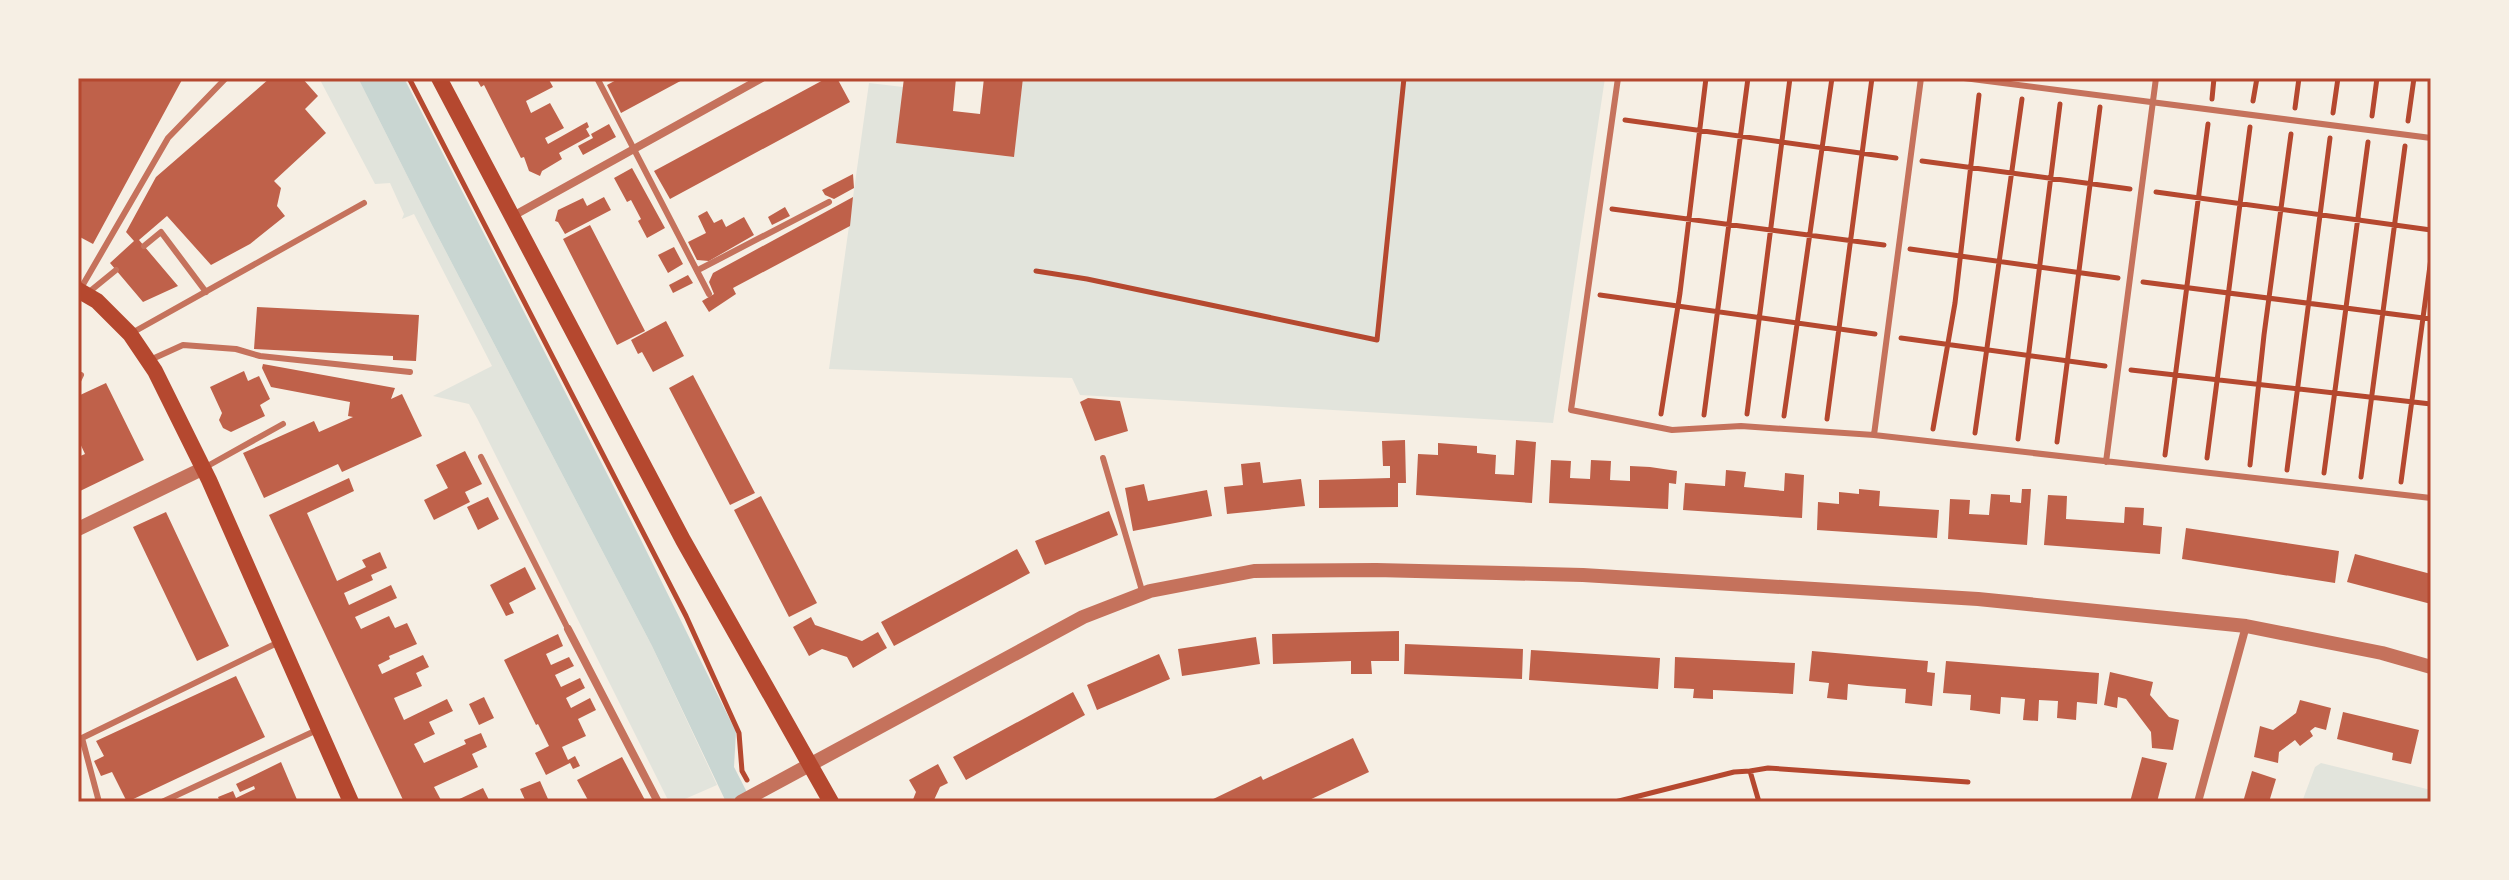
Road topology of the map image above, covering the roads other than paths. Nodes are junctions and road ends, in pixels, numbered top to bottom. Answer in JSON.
{"nodes":[{"id":1,"x":226,"y":78,"type":"edge"},
{"id":2,"x":439,"y":78,"type":"edge"},
{"id":3,"x":597,"y":78,"type":"edge"},
{"id":4,"x":762,"y":78,"type":"edge"},
{"id":5,"x":1618,"y":78,"type":"edge"},
{"id":6,"x":1921,"y":78,"type":"edge"},
{"id":7,"x":1964,"y":78,"type":"edge"},
{"id":8,"x":2156,"y":78,"type":"edge"},
{"id":9,"x":2153,"y":102,"type":"junction"},
{"id":10,"x":2431,"y":138,"type":"edge"},
{"id":11,"x":635,"y":149,"type":"junction"},
{"id":12,"x":829,"y":202,"type":"dead end"},
{"id":13,"x":364,"y":203,"type":"dead end"},
{"id":14,"x":513,"y":216,"type":"junction"},
{"id":15,"x":144,"y":246,"type":"dead end"},
{"id":16,"x":116,"y":270,"type":"dead end"},
{"id":17,"x":698,"y":270,"type":"junction"},
{"id":18,"x":81,"y":291,"type":"edge"},
{"id":19,"x":206,"y":292,"type":"junction"},
{"id":20,"x":709,"y":294,"type":"dead end"},
{"id":21,"x":130,"y":334,"type":"junction"},
{"id":22,"x":149,"y":361,"type":"junction"},
{"id":23,"x":410,"y":372,"type":"dead end"},
{"id":24,"x":283,"y":424,"type":"dead end"},
{"id":25,"x":1874,"y":435,"type":"junction"},
{"id":26,"x":481,"y":457,"type":"dead end"},
{"id":27,"x":1103,"y":458,"type":"dead end"},
{"id":28,"x":2106,"y":462,"type":"junction"},
{"id":29,"x":204,"y":468,"type":"junction"},
{"id":30,"x":2431,"y":498,"type":"edge"},
{"id":31,"x":78,"y":529,"type":"edge"},
{"id":32,"x":1143,"y":594,"type":"junction"},
{"id":33,"x":2246,"y":626,"type":"junction"},
{"id":34,"x":568,"y":629,"type":"joint"},
{"id":35,"x":280,"y":641,"type":"junction"},
{"id":36,"x":2431,"y":667,"type":"edge"},
{"id":37,"x":320,"y":729,"type":"junction"},
{"id":38,"x":811,"y":765,"type":"junction"},
{"id":39,"x":99,"y":802,"type":"edge"},
{"id":40,"x":162,"y":802,"type":"edge"},
{"id":41,"x":351,"y":802,"type":"edge"},
{"id":42,"x":658,"y":802,"type":"edge"},
{"id":43,"x":741,"y":802,"type":"edge"},
{"id":44,"x":831,"y":802,"type":"edge"},
{"id":45,"x":2198,"y":802,"type":"edge"}],
"edges":[{"from":1,"to":18,"type":"lane"},
{"from":2,"to":14,"type":"main road"},
{"from":3,"to":11,"type":"lane"},
{"from":4,"to":11,"type":"street"},
{"from":5,"to":25,"type":"lane"},
{"from":6,"to":25,"type":"lane"},
{"from":7,"to":9,"type":"lane"},
{"from":8,"to":9,"type":"lane"},
{"from":9,"to":10,"type":"lane"},
{"from":9,"to":28,"type":"lane"},
{"from":11,"to":14,"type":"street"},
{"from":11,"to":17,"type":"lane"},
{"from":12,"to":17,"type":"lane"},
{"from":13,"to":19,"type":"lane"},
{"from":14,"to":38,"type":"main road"},
{"from":15,"to":19,"type":"lane"},
{"from":16,"to":18,"type":"lane"},
{"from":17,"to":20,"type":"lane"},
{"from":18,"to":21,"type":"main road"},
{"from":19,"to":21,"type":"lane"},
{"from":21,"to":22,"type":"main road"},
{"from":22,"to":23,"type":"lane"},
{"from":22,"to":29,"type":"main road"},
{"from":24,"to":29,"type":"lane"},
{"from":25,"to":28,"type":"lane"},
{"from":26,"to":34,"type":"lane"},
{"from":27,"to":32,"type":"lane"},
{"from":28,"to":30,"type":"lane"},
{"from":29,"to":31,"type":"street"},
{"from":29,"to":35,"type":"main road"},
{"from":32,"to":33,"type":"street"},
{"from":32,"to":38,"type":"street"},
{"from":33,"to":36,"type":"street"},
{"from":33,"to":45,"type":"street"},
{"from":34,"to":42,"type":"street"},
{"from":35,"to":37,"type":"main road"},
{"from":35,"to":39,"type":"lane"},
{"from":37,"to":40,"type":"lane"},
{"from":37,"to":41,"type":"main road"},
{"from":38,"to":43,"type":"street"},
{"from":38,"to":44,"type":"main road"}]}
